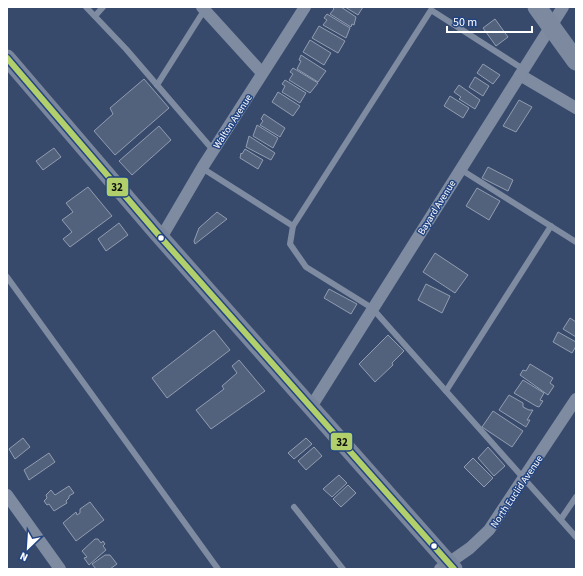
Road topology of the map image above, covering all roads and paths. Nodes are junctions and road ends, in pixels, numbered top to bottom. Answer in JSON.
{"nodes":[{"id":1,"x":86,"y":7,"type":"edge"},
{"id":2,"x":103,"y":7,"type":"edge"},
{"id":3,"x":305,"y":7,"type":"edge"},
{"id":4,"x":538,"y":7,"type":"edge"},
{"id":5,"x":563,"y":7,"type":"edge"},
{"id":6,"x":204,"y":8,"type":"edge"},
{"id":7,"x":428,"y":9,"type":"edge"},
{"id":8,"x":94,"y":16,"type":"junction"},
{"id":9,"x":551,"y":26,"type":"junction"},
{"id":10,"x":7,"y":58,"type":"edge"},
{"id":11,"x":576,"y":61,"type":"edge"},
{"id":12,"x":522,"y":72,"type":"junction"},
{"id":13,"x":262,"y":74,"type":"junction"},
{"id":14,"x":157,"y":85,"type":"junction"},
{"id":15,"x":576,"y":108,"type":"edge"},
{"id":16,"x":213,"y":150,"type":"junction"},
{"id":17,"x":202,"y":168,"type":"junction"},
{"id":18,"x":460,"y":169,"type":"junction"},
{"id":19,"x":293,"y":226,"type":"junction"},
{"id":20,"x":551,"y":226,"type":"junction"},
{"id":21,"x":161,"y":238,"type":"junction"},
{"id":22,"x":576,"y":242,"type":"edge"},
{"id":23,"x":7,"y":277,"type":"edge"},
{"id":24,"x":372,"y":308,"type":"junction"},
{"id":25,"x":446,"y":391,"type":"junction"},
{"id":26,"x":576,"y":399,"type":"edge"},
{"id":27,"x":311,"y":407,"type":"junction"},
{"id":28,"x":525,"y":478,"type":"junction"},
{"id":29,"x":7,"y":495,"type":"edge"},
{"id":30,"x":576,"y":497,"type":"edge"},
{"id":31,"x":294,"y":507,"type":"dead end"},
{"id":32,"x":561,"y":519,"type":"junction"},
{"id":33,"x":576,"y":537,"type":"edge"},
{"id":34,"x":448,"y":567,"type":"edge"},
{"id":35,"x":60,"y":569,"type":"edge"},
{"id":36,"x":218,"y":569,"type":"edge"},
{"id":37,"x":343,"y":569,"type":"edge"}],
"edges":[{"from":1,"to":8,"type":"lane"},
{"from":2,"to":8,"type":"lane"},
{"from":3,"to":13,"type":"street","name":"Walton Avenue"},
{"from":4,"to":9,"type":"main road"},
{"from":5,"to":9,"type":"street","name":"Bayard Avenue"},
{"from":6,"to":13,"type":"street"},
{"from":6,"to":14,"type":"lane"},
{"from":7,"to":12,"type":"lane"},
{"from":7,"to":19,"type":"lane"},
{"from":8,"to":14,"type":"lane"},
{"from":9,"to":11,"type":"main road"},
{"from":9,"to":12,"type":"street","name":"Bayard Avenue"},
{"from":10,"to":21,"type":"main road"},
{"from":12,"to":15,"type":"street"},
{"from":12,"to":18,"type":"street","name":"Bayard Avenue"},
{"from":13,"to":16,"type":"street","name":"Walton Avenue"},
{"from":14,"to":16,"type":"lane"},
{"from":16,"to":17,"type":"street","name":"Walton Avenue"},
{"from":17,"to":19,"type":"lane"},
{"from":17,"to":21,"type":"street","name":"Walton Avenue"},
{"from":18,"to":20,"type":"lane"},
{"from":18,"to":24,"type":"street","name":"Bayard Avenue"},
{"from":19,"to":24,"type":"lane"},
{"from":20,"to":22,"type":"lane"},
{"from":20,"to":25,"type":"lane"},
{"from":21,"to":27,"type":"main road"},
{"from":23,"to":36,"type":"lane"},
{"from":24,"to":25,"type":"lane"},
{"from":24,"to":27,"type":"street","name":"Bayard Avenue"},
{"from":25,"to":28,"type":"lane"},
{"from":26,"to":28,"type":"street","name":"North Euclid Avenue"},
{"from":27,"to":34,"type":"main road"},
{"from":28,"to":32,"type":"lane"},
{"from":28,"to":34,"type":"street","name":"North Euclid Avenue"},
{"from":29,"to":35,"type":"street"},
{"from":30,"to":32,"type":"lane"},
{"from":31,"to":37,"type":"lane"},
{"from":32,"to":33,"type":"lane"}]}
